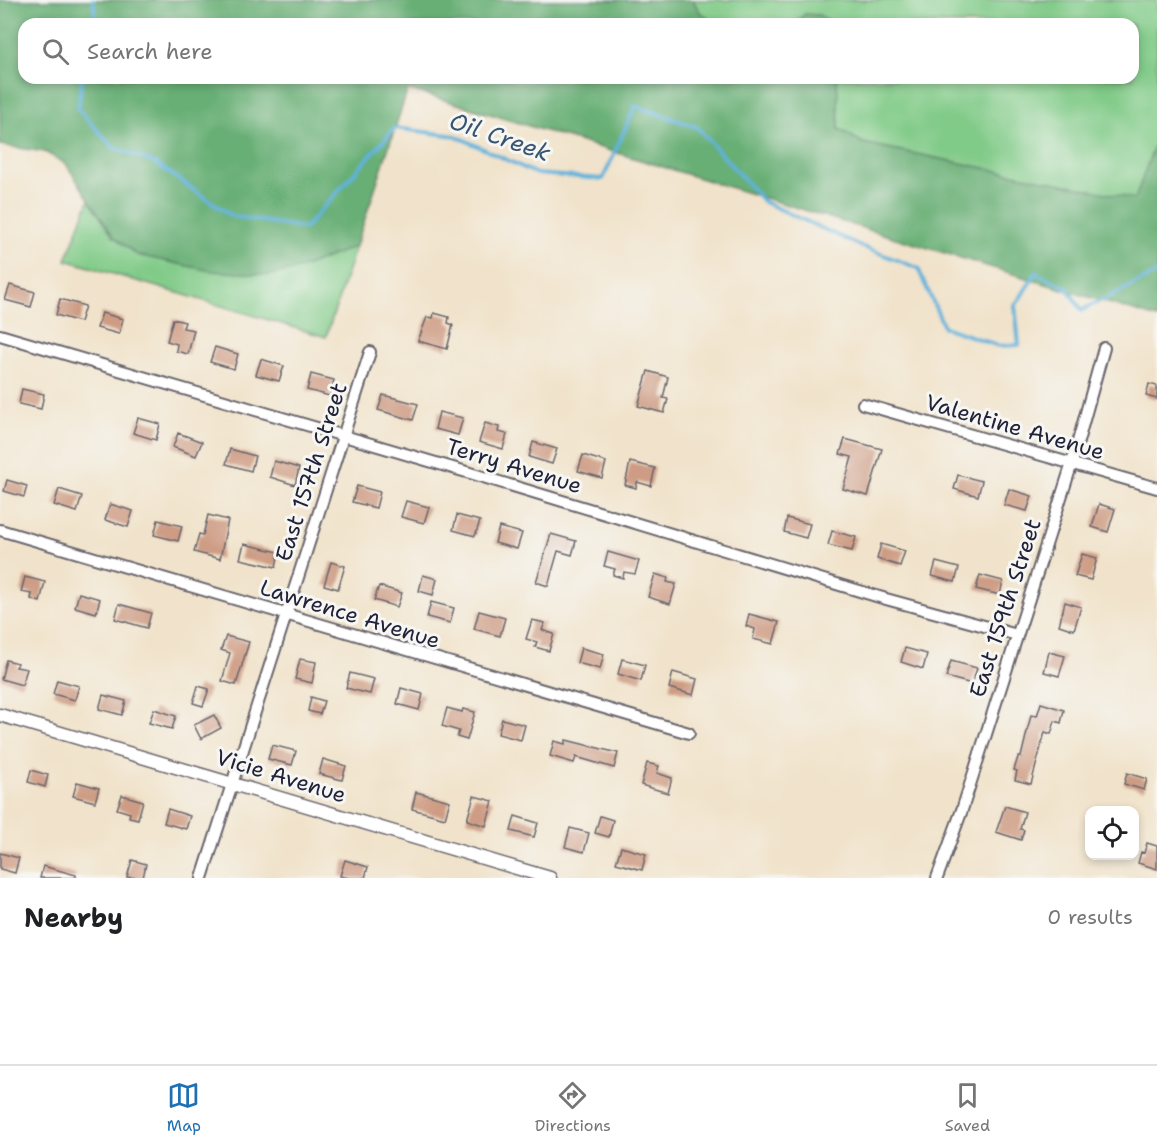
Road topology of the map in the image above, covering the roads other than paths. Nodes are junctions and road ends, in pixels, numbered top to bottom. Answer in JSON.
{"nodes":[{"id":1,"x":0,"y":335,"type":"edge"},
{"id":2,"x":1104,"y":348,"type":"dead end"},
{"id":3,"x":370,"y":352,"type":"dead end"},
{"id":4,"x":863,"y":404,"type":"dead end"},
{"id":5,"x":343,"y":435,"type":"junction"},
{"id":6,"x":1072,"y":463,"type":"junction"},
{"id":7,"x":1157,"y":488,"type":"edge"},
{"id":8,"x":0,"y":530,"type":"edge"},
{"id":9,"x":285,"y":614,"type":"junction"},
{"id":10,"x":1017,"y":635,"type":"junction"},
{"id":11,"x":0,"y":715,"type":"edge"},
{"id":12,"x":689,"y":733,"type":"dead end"},
{"id":13,"x":231,"y":783,"type":"junction"},
{"id":14,"x":202,"y":878,"type":"edge"},
{"id":15,"x":550,"y":878,"type":"edge"},
{"id":16,"x":937,"y":878,"type":"edge"}],
"edges":[{"from":1,"to":5,"type":"street","name":"Terry Avenue"},
{"from":2,"to":6,"type":"street","name":"East 159th Street"},
{"from":3,"to":5,"type":"street","name":"East 157th Street"},
{"from":4,"to":6,"type":"street","name":"Valentine Avenue"},
{"from":5,"to":9,"type":"street","name":"East 157th Street"},
{"from":5,"to":10,"type":"street","name":"Terry Avenue"},
{"from":6,"to":7,"type":"street","name":"Valentine Avenue"},
{"from":6,"to":10,"type":"street","name":"East 159th Street"},
{"from":8,"to":9,"type":"street","name":"Lawrence Avenue"},
{"from":9,"to":12,"type":"street","name":"Lawrence Avenue"},
{"from":9,"to":13,"type":"street","name":"East 157th Street"},
{"from":10,"to":16,"type":"street","name":"East 159th Street"},
{"from":11,"to":13,"type":"street","name":"Vicie Avenue"},
{"from":13,"to":14,"type":"street","name":"East 157th Street"},
{"from":13,"to":15,"type":"street","name":"Vicie Avenue"}]}
